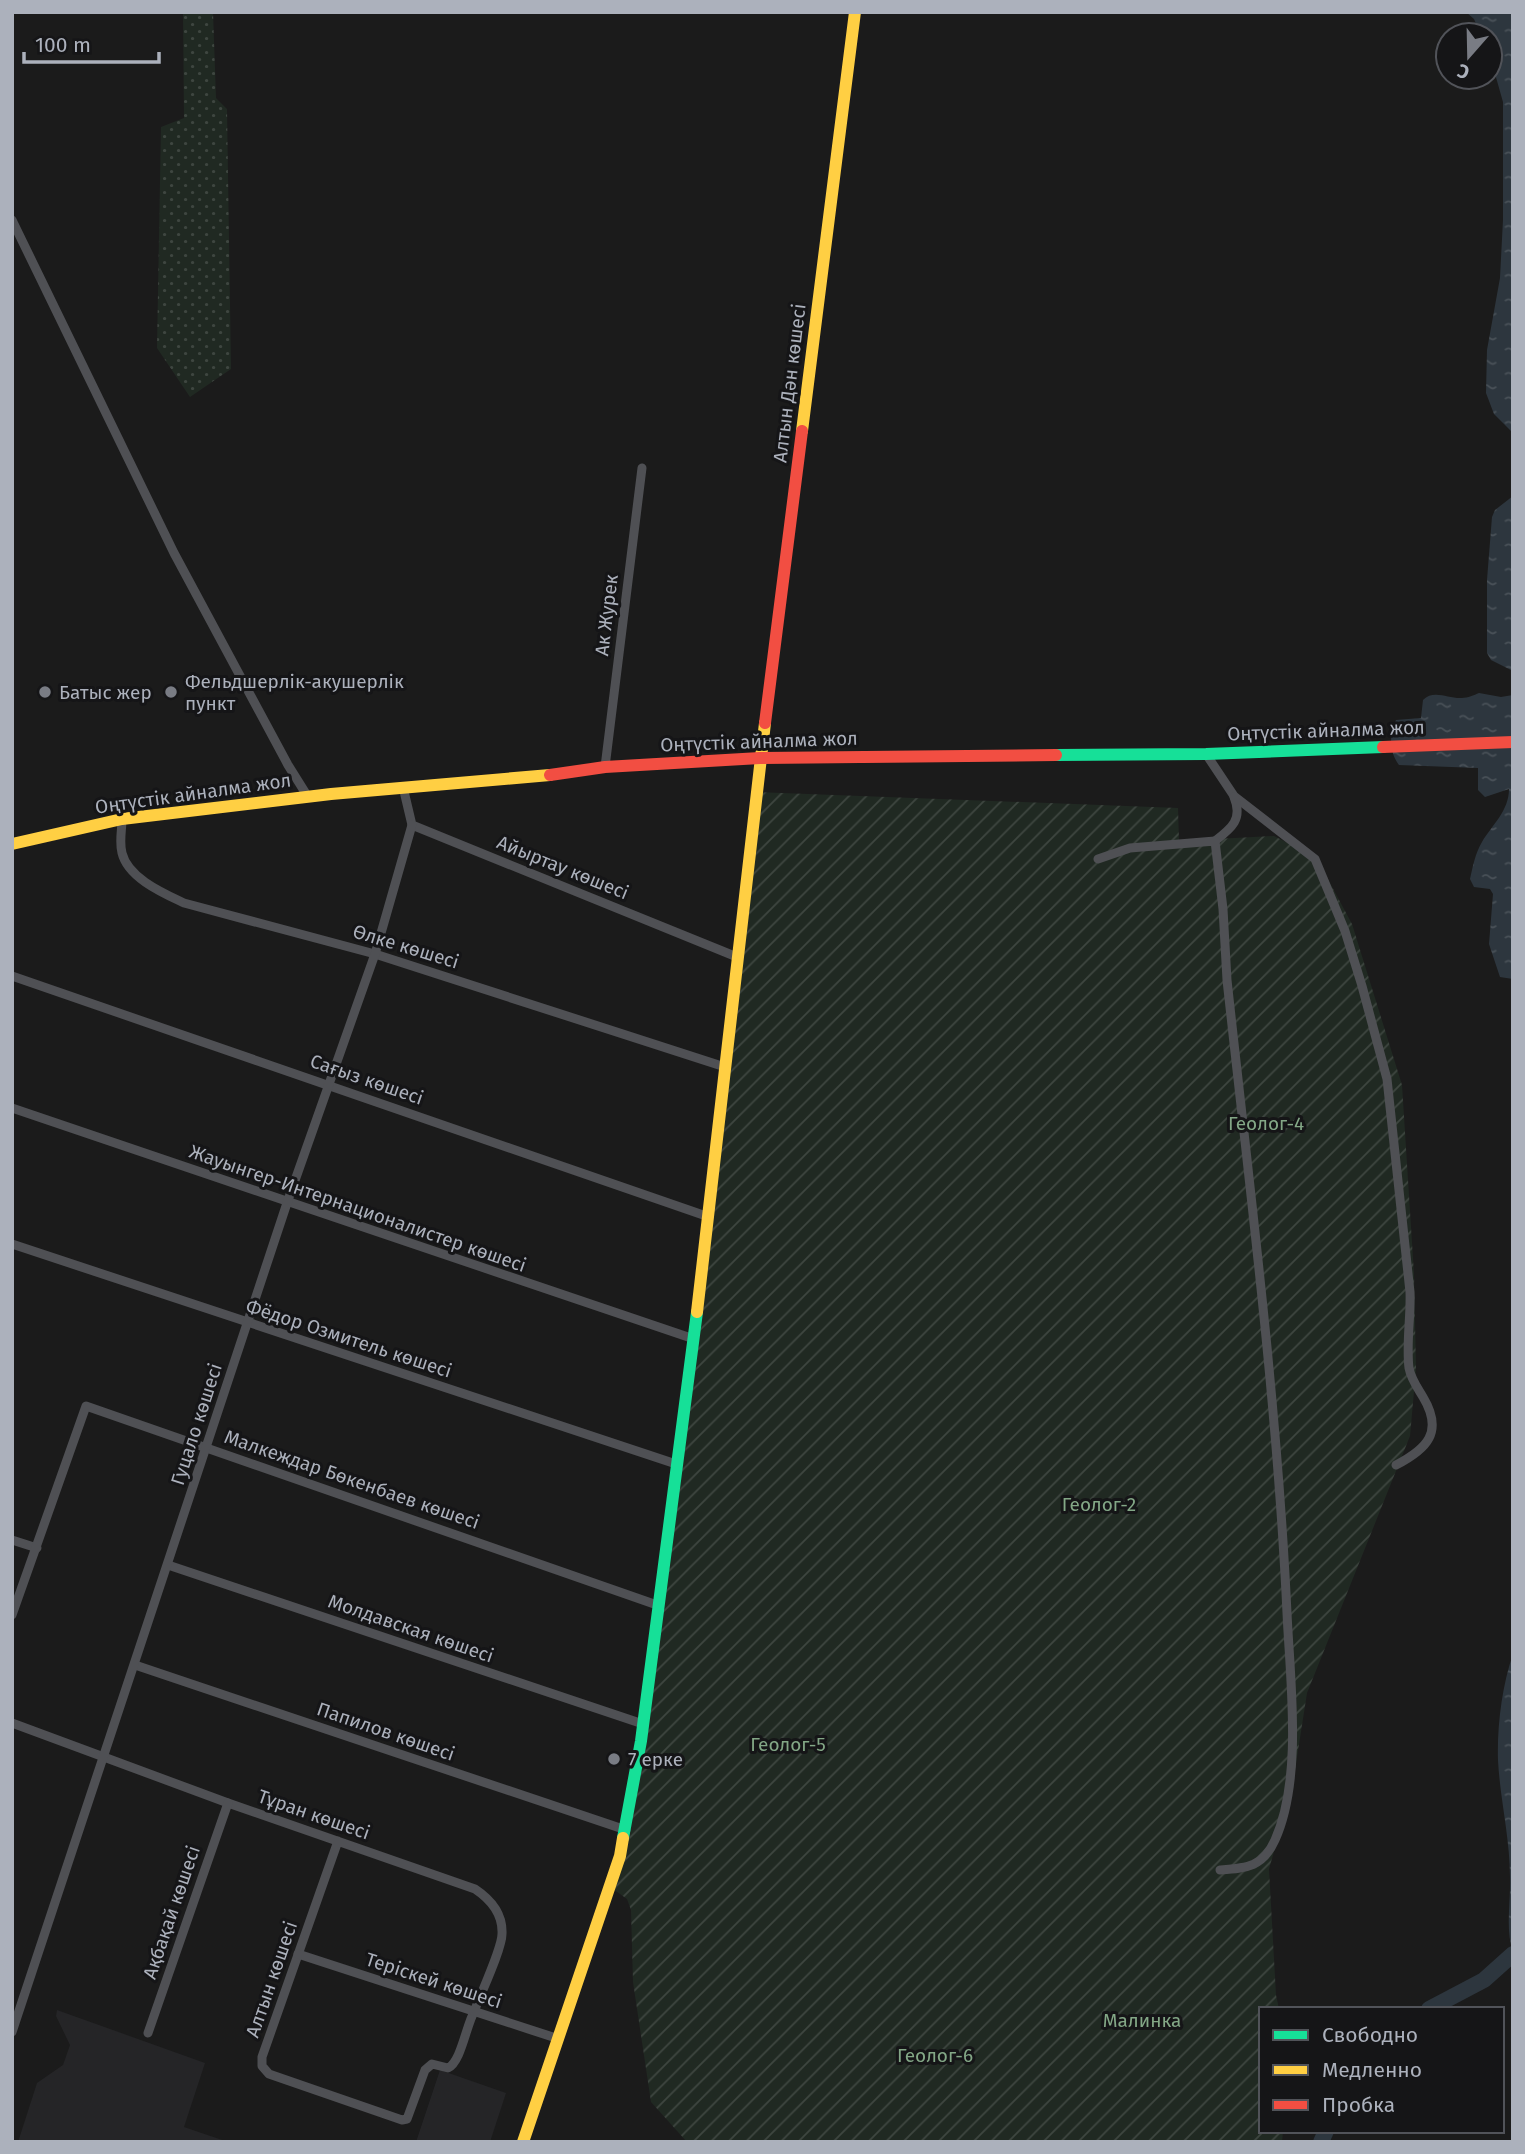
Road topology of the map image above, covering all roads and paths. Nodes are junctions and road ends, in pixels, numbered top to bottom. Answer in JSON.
{"nodes":[{"id":1,"x":855,"y":12,"type":"edge"},
{"id":2,"x":12,"y":220,"type":"edge"},
{"id":3,"x":642,"y":468,"type":"dead end"},
{"id":4,"x":1513,"y":742,"type":"edge"},
{"id":5,"x":1206,"y":754,"type":"junction"},
{"id":6,"x":760,"y":758,"type":"junction"},
{"id":7,"x":606,"y":767,"type":"junction"},
{"id":8,"x":403,"y":786,"type":"junction"},
{"id":9,"x":1234,"y":796,"type":"junction"},
{"id":10,"x":308,"y":797,"type":"junction"},
{"id":11,"x":122,"y":819,"type":"junction"},
{"id":12,"x":412,"y":825,"type":"junction"},
{"id":13,"x":1215,"y":841,"type":"junction"},
{"id":14,"x":12,"y":844,"type":"edge"},
{"id":15,"x":1098,"y":859,"type":"dead end"},
{"id":16,"x":374,"y":954,"type":"junction"},
{"id":17,"x":737,"y":957,"type":"junction"},
{"id":18,"x":12,"y":976,"type":"edge"},
{"id":19,"x":725,"y":1068,"type":"junction"},
{"id":20,"x":330,"y":1085,"type":"junction"},
{"id":21,"x":12,"y":1108,"type":"edge"},
{"id":22,"x":287,"y":1203,"type":"junction"},
{"id":23,"x":709,"y":1217,"type":"junction"},
{"id":24,"x":12,"y":1244,"type":"edge"},
{"id":25,"x":248,"y":1324,"type":"junction"},
{"id":26,"x":694,"y":1339,"type":"junction"},
{"id":27,"x":207,"y":1447,"type":"junction"},
{"id":28,"x":676,"y":1464,"type":"junction"},
{"id":29,"x":1396,"y":1465,"type":"dead end"},
{"id":30,"x":12,"y":1540,"type":"edge"},
{"id":31,"x":37,"y":1548,"type":"junction"},
{"id":32,"x":168,"y":1564,"type":"junction"},
{"id":33,"x":657,"y":1605,"type":"junction"},
{"id":34,"x":12,"y":1615,"type":"edge"},
{"id":35,"x":135,"y":1665,"type":"junction"},
{"id":36,"x":12,"y":1723,"type":"edge"},
{"id":37,"x":643,"y":1724,"type":"junction"},
{"id":38,"x":103,"y":1757,"type":"junction"},
{"id":39,"x":228,"y":1803,"type":"junction"},
{"id":40,"x":625,"y":1830,"type":"junction"},
{"id":41,"x":338,"y":1841,"type":"junction"},
{"id":42,"x":1220,"y":1870,"type":"dead end"},
{"id":43,"x":298,"y":1954,"type":"junction"},
{"id":44,"x":474,"y":2012,"type":"junction"},
{"id":45,"x":12,"y":2032,"type":"edge"},
{"id":46,"x":148,"y":2033,"type":"dead end"},
{"id":47,"x":559,"y":2039,"type":"junction"},
{"id":48,"x":523,"y":2142,"type":"edge"}],
"edges":[{"from":1,"to":6,"type":"main road","name":"Алтын Дән көшесі"},
{"from":2,"to":10,"type":"street"},
{"from":3,"to":7,"type":"street","name":"Ак Журек"},
{"from":4,"to":5,"type":"main road","name":"Оңтүстік айналма жол"},
{"from":5,"to":6,"type":"main road","name":"Оңтүстік айналма жол"},
{"from":5,"to":9,"type":"street"},
{"from":6,"to":7,"type":"main road","name":"Оңтүстік айналма жол"},
{"from":6,"to":17,"type":"main road","name":"Алтын Дән көшесі"},
{"from":7,"to":8,"type":"main road","name":"Оңтүстік айналма жол"},
{"from":8,"to":10,"type":"main road","name":"Оңтүстік айналма жол"},
{"from":8,"to":12,"type":"street"},
{"from":9,"to":13,"type":"street"},
{"from":9,"to":29,"type":"street"},
{"from":10,"to":11,"type":"main road","name":"Оңтүстік айналма жол"},
{"from":11,"to":14,"type":"main road","name":"Оңтүстік айналма жол"},
{"from":11,"to":16,"type":"street","name":"Өлке көшесі"},
{"from":12,"to":16,"type":"street","name":"Гуцало көшесі"},
{"from":12,"to":17,"type":"street","name":"Айыртау көшесі"},
{"from":13,"to":15,"type":"street"},
{"from":13,"to":42,"type":"street"},
{"from":16,"to":19,"type":"street","name":"Өлке көшесі"},
{"from":16,"to":20,"type":"street","name":"Гуцало көшесі"},
{"from":17,"to":19,"type":"main road","name":"Алтын Дән көшесі"},
{"from":18,"to":20,"type":"street","name":"Сағыз көшесі"},
{"from":19,"to":23,"type":"main road","name":"Алтын Дән көшесі"},
{"from":20,"to":22,"type":"street","name":"Гуцало көшесі"},
{"from":20,"to":23,"type":"street","name":"Сағыз көшесі"},
{"from":21,"to":22,"type":"street","name":"Жауынгер-Интернационалистер көшесі"},
{"from":22,"to":25,"type":"street","name":"Гуцало көшесі"},
{"from":22,"to":26,"type":"street","name":"Жауынгер-Интернационалистер көшесі"},
{"from":23,"to":26,"type":"main road","name":"Алтын Дән көшесі"},
{"from":24,"to":25,"type":"street","name":"Фёдор Озмитель көшесі"},
{"from":25,"to":27,"type":"street","name":"Гуцало көшесі"},
{"from":25,"to":28,"type":"street","name":"Фёдор Озмитель көшесі"},
{"from":26,"to":28,"type":"main road","name":"Алтын Дән көшесі"},
{"from":27,"to":31,"type":"street","name":"Малкеждар Бөкенбаев көшесі"},
{"from":27,"to":32,"type":"street","name":"Гуцало көшесі"},
{"from":27,"to":33,"type":"street","name":"Малкеждар Бөкенбаев көшесі"},
{"from":28,"to":33,"type":"main road","name":"Алтын Дән көшесі"},
{"from":30,"to":31,"type":"street"},
{"from":31,"to":34,"type":"street","name":"Малкеждар Бөкенбаев көшесі"},
{"from":32,"to":35,"type":"street","name":"Гуцало көшесі"},
{"from":32,"to":37,"type":"street","name":"Молдавская көшесі"},
{"from":33,"to":37,"type":"main road","name":"Алтын Дән көшесі"},
{"from":35,"to":38,"type":"street","name":"Гуцало көшесі"},
{"from":35,"to":40,"type":"street","name":"Папилов көшесі"},
{"from":36,"to":38,"type":"street","name":"Тұран көшесі"},
{"from":37,"to":40,"type":"main road","name":"Алтын Дән көшесі"},
{"from":38,"to":39,"type":"street","name":"Тұран көшесі"},
{"from":38,"to":45,"type":"street","name":"Гуцало көшесі"},
{"from":39,"to":41,"type":"street","name":"Тұран көшесі"},
{"from":39,"to":46,"type":"street","name":"Ақбақай көшесі"},
{"from":40,"to":47,"type":"main road","name":"Алтын Дән көшесі"},
{"from":41,"to":43,"type":"street","name":"Алтын көшесі"},
{"from":41,"to":44,"type":"street","name":"Тұран көшесі"},
{"from":43,"to":44,"type":"street","name":"Теріскей көшесі"},
{"from":43,"to":44,"type":"street","name":"Алтын көшесі"},
{"from":44,"to":47,"type":"street","name":"Теріскей көшесі"},
{"from":47,"to":48,"type":"main road","name":"Алтын Дән көшесі"}]}
